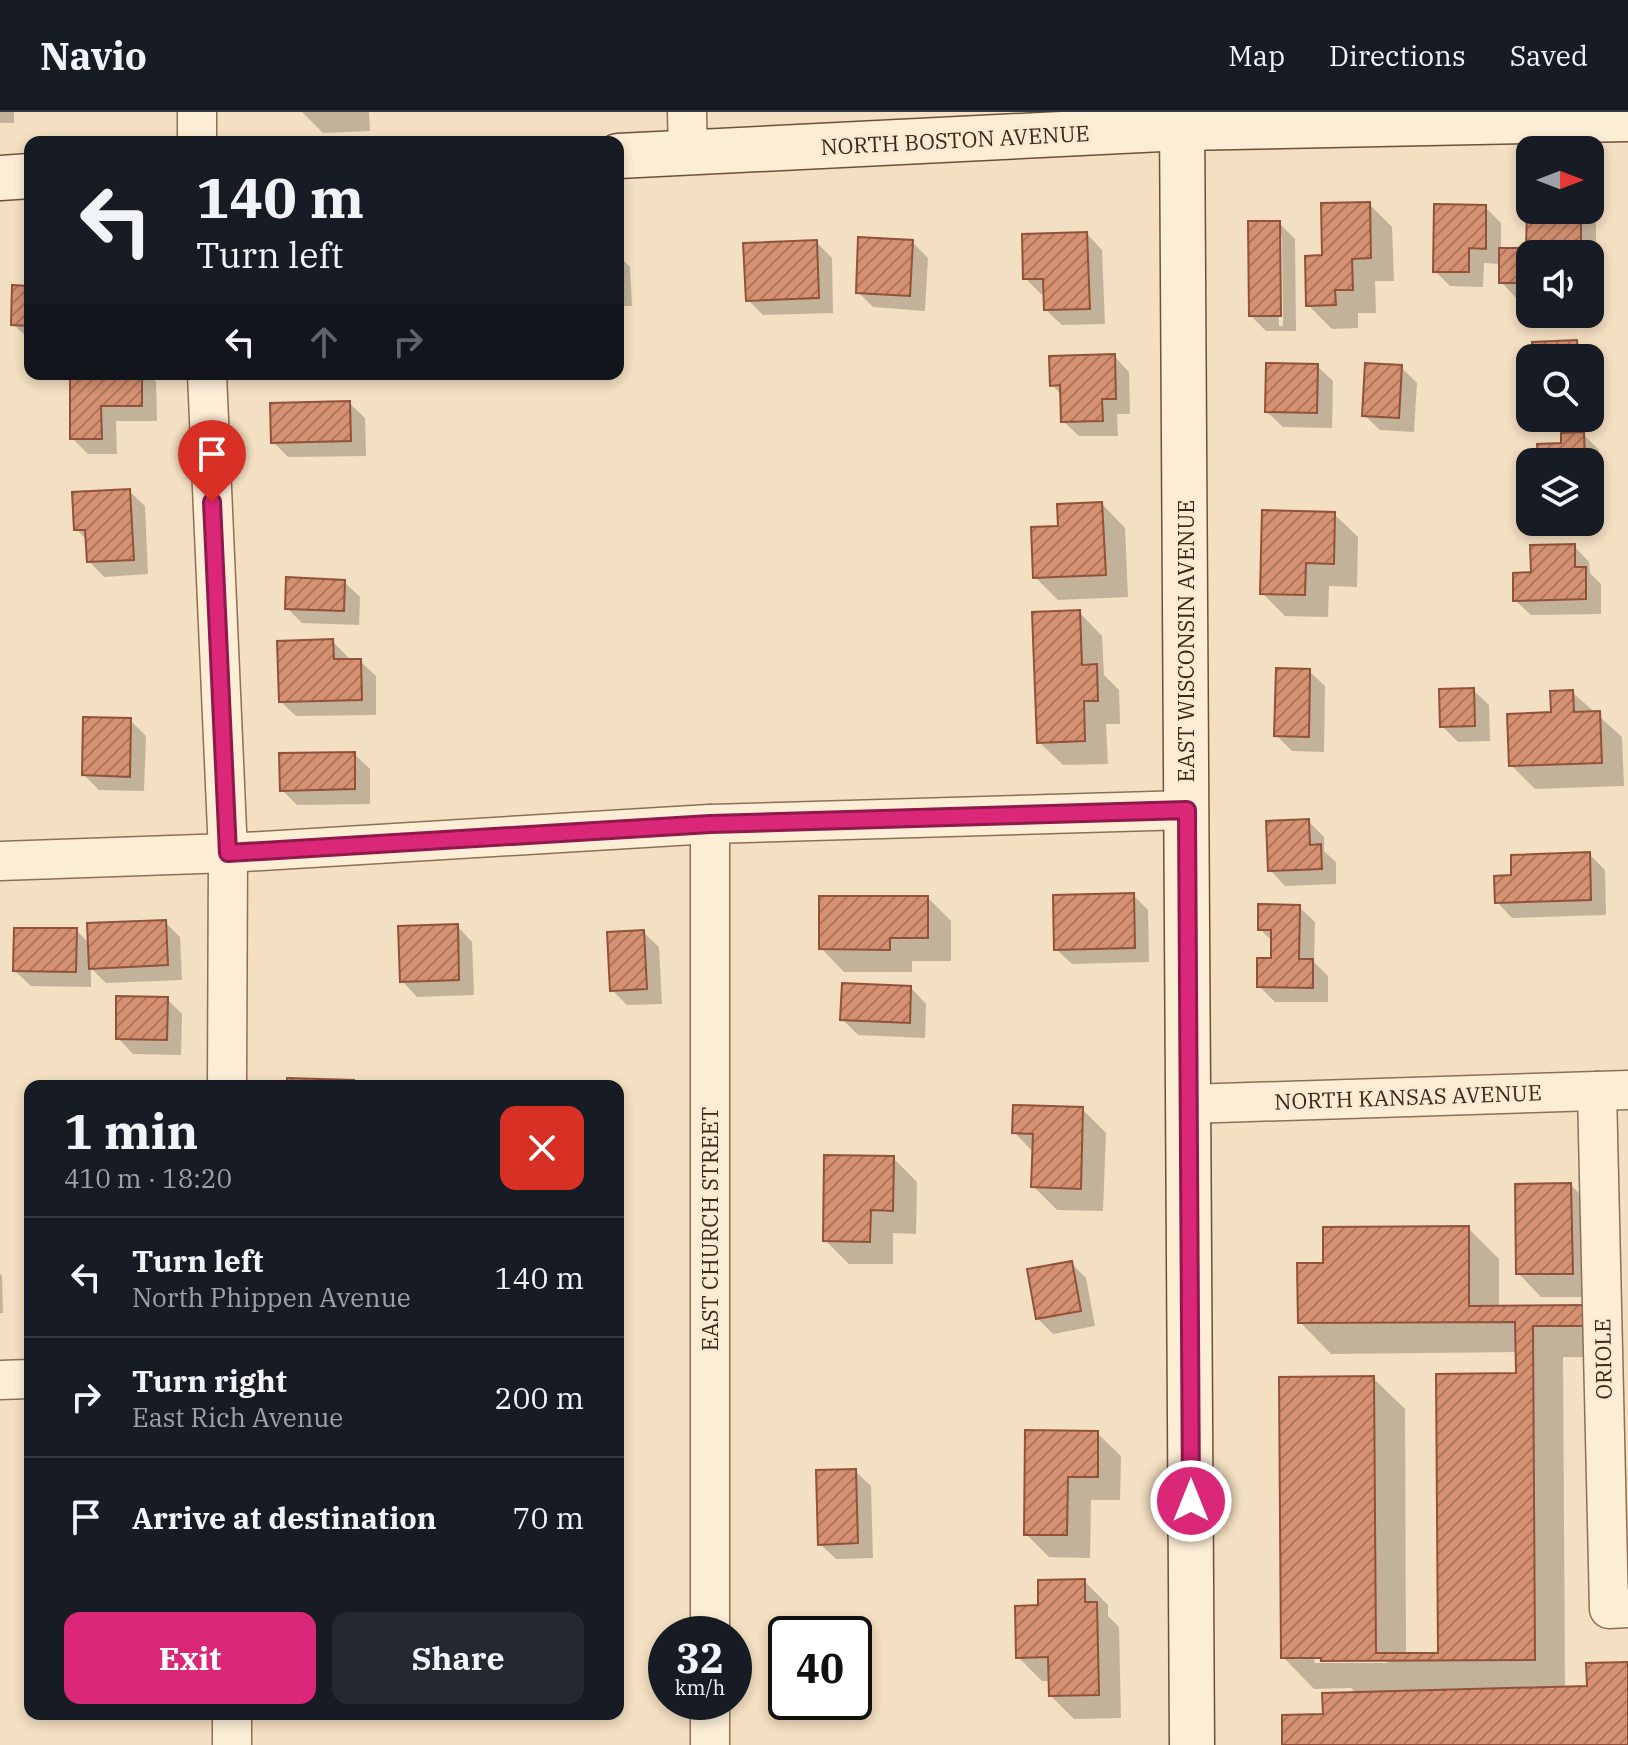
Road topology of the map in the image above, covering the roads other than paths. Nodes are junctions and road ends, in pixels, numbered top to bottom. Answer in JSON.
{"nodes":[{"id":1,"x":197,"y":112,"type":"edge"},
{"id":2,"x":1628,"y":119,"type":"edge"},
{"id":3,"x":1182,"y":120,"type":"edge"},
{"id":4,"x":688,"y":133,"type":"edge"},
{"id":5,"x":197,"y":136,"type":"edge"},
{"id":6,"x":624,"y":154,"type":"edge"},
{"id":7,"x":24,"y":176,"type":"edge"},
{"id":8,"x":0,"y":178,"type":"edge"},
{"id":9,"x":207,"y":380,"type":"edge"},
{"id":10,"x":1187,"y":810,"type":"junction"},
{"id":11,"x":710,"y":824,"type":"junction"},
{"id":12,"x":228,"y":853,"type":"junction"},
{"id":13,"x":0,"y":861,"type":"edge"},
{"id":14,"x":227,"y":1080,"type":"edge"},
{"id":15,"x":1613,"y":1090,"type":"edge"},
{"id":16,"x":1188,"y":1104,"type":"junction"},
{"id":17,"x":24,"y":1379,"type":"edge"},
{"id":18,"x":0,"y":1380,"type":"edge"},
{"id":19,"x":1628,"y":1608,"type":"edge"},
{"id":20,"x":710,"y":1616,"type":"edge"},
{"id":21,"x":232,"y":1720,"type":"edge"},
{"id":22,"x":710,"y":1720,"type":"edge"},
{"id":23,"x":232,"y":1745,"type":"edge"},
{"id":24,"x":710,"y":1745,"type":"edge"},
{"id":25,"x":1192,"y":1745,"type":"edge"}],
"edges":[{"from":1,"to":5,"type":"street"},
{"from":2,"to":3,"type":"street","name":"NORTH BOSTON AVENUE"},
{"from":3,"to":4,"type":"street","name":"NORTH BOSTON AVENUE"},
{"from":3,"to":10,"type":"street","name":"EAST WISCONSIN AVENUE"},
{"from":4,"to":6,"type":"street","name":"NORTH BOSTON AVENUE"},
{"from":7,"to":8,"type":"street"},
{"from":9,"to":12,"type":"street"},
{"from":10,"to":11,"type":"street"},
{"from":10,"to":16,"type":"street","name":"EAST WISCONSIN AVENUE"},
{"from":11,"to":12,"type":"street"},
{"from":11,"to":20,"type":"street","name":"EAST CHURCH STREET"},
{"from":12,"to":13,"type":"street"},
{"from":12,"to":14,"type":"street"},
{"from":15,"to":16,"type":"street","name":"NORTH KANSAS AVENUE"},
{"from":15,"to":19,"type":"street","name":"ORIOLE"},
{"from":16,"to":25,"type":"street","name":"EAST WISCONSIN AVENUE"},
{"from":17,"to":18,"type":"street"},
{"from":21,"to":23,"type":"street"},
{"from":22,"to":24,"type":"street"}]}
